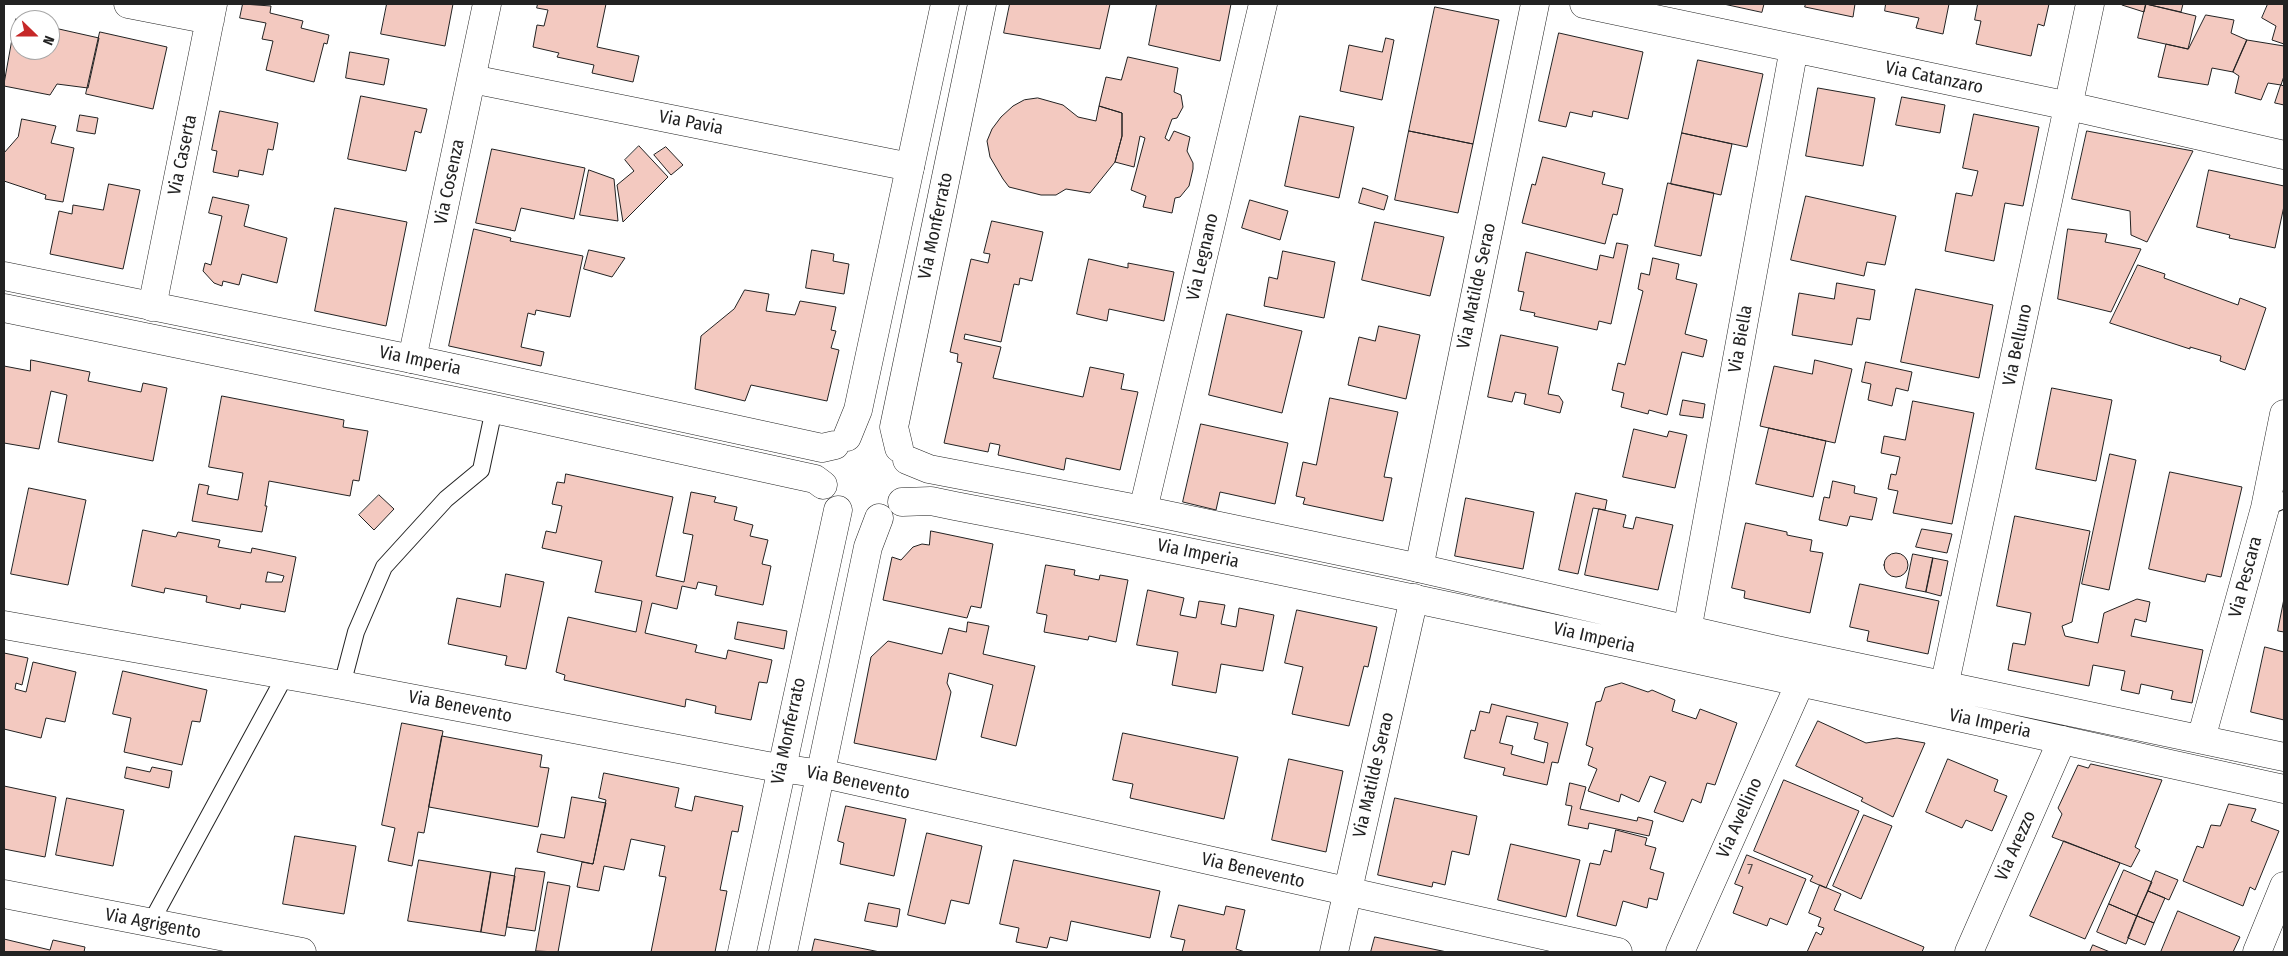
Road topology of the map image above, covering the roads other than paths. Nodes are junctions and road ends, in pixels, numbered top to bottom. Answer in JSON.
{"nodes":[{"id":1,"x":128,"y":4,"type":"edge"},
{"id":2,"x":487,"y":4,"type":"edge"},
{"id":3,"x":945,"y":4,"type":"edge"},
{"id":4,"x":982,"y":4,"type":"edge"},
{"id":5,"x":1262,"y":4,"type":"edge"},
{"id":6,"x":1536,"y":4,"type":"edge"},
{"id":7,"x":1584,"y":4,"type":"edge"},
{"id":8,"x":2090,"y":4,"type":"edge"},
{"id":9,"x":212,"y":12,"type":"edge"},
{"id":10,"x":1794,"y":48,"type":"junction"},
{"id":11,"x":472,"y":79,"type":"junction"},
{"id":12,"x":2069,"y":106,"type":"junction"},
{"id":13,"x":2284,"y":155,"type":"edge"},
{"id":14,"x":910,"y":166,"type":"junction"},
{"id":15,"x":4,"y":276,"type":"edge"},
{"id":16,"x":152,"y":307,"type":"junction"},
{"id":17,"x":4,"y":308,"type":"edge"},
{"id":18,"x":412,"y":359,"type":"junction"},
{"id":19,"x":494,"y":409,"type":"junction"},
{"id":20,"x":2284,"y":414,"type":"edge"},
{"id":21,"x":841,"y":441,"type":"junction"},
{"id":22,"x":903,"y":454,"type":"junction"},
{"id":23,"x":823,"y":485,"type":"junction"},
{"id":24,"x":902,"y":502,"type":"junction"},
{"id":25,"x":2274,"y":504,"type":"edge"},
{"id":26,"x":838,"y":510,"type":"junction"},
{"id":27,"x":1143,"y":510,"type":"junction"},
{"id":28,"x":879,"y":518,"type":"junction"},
{"id":29,"x":1419,"y":568,"type":"junction"},
{"id":30,"x":1414,"y":598,"type":"junction"},
{"id":31,"x":4,"y":625,"type":"edge"},
{"id":32,"x":1687,"y":631,"type":"junction"},
{"id":33,"x":285,"y":676,"type":"junction"},
{"id":34,"x":1800,"y":683,"type":"junction"},
{"id":35,"x":342,"y":685,"type":"junction"},
{"id":36,"x":1944,"y":687,"type":"junction"},
{"id":37,"x":2201,"y":739,"type":"junction"},
{"id":38,"x":2062,"y":740,"type":"junction"},
{"id":39,"x":2284,"y":757,"type":"edge"},
{"id":40,"x":781,"y":768,"type":"junction"},
{"id":41,"x":821,"y":774,"type":"junction"},
{"id":42,"x":2284,"y":789,"type":"edge"},
{"id":43,"x":2284,"y":886,"type":"edge"},
{"id":44,"x":1348,"y":892,"type":"junction"},
{"id":45,"x":4,"y":894,"type":"edge"},
{"id":46,"x":150,"y":924,"type":"junction"},
{"id":47,"x":302,"y":952,"type":"edge"},
{"id":48,"x":742,"y":952,"type":"edge"},
{"id":49,"x":783,"y":952,"type":"edge"},
{"id":50,"x":1334,"y":952,"type":"edge"},
{"id":51,"x":1618,"y":952,"type":"edge"},
{"id":52,"x":1680,"y":952,"type":"edge"},
{"id":53,"x":1970,"y":952,"type":"edge"},
{"id":54,"x":2257,"y":952,"type":"edge"}],
"edges":[{"from":1,"to":9,"type":"street"},
{"from":2,"to":11,"type":"street","name":"Via Cosenza"},
{"from":3,"to":14,"type":"street"},
{"from":4,"to":22,"type":"street","name":"Via Monferrato"},
{"from":5,"to":27,"type":"street","name":"Via Legnano"},
{"from":6,"to":29,"type":"street","name":"Via Matilde Serao"},
{"from":7,"to":10,"type":"street","name":"Via Catanzaro"},
{"from":8,"to":12,"type":"street","name":"Via Belluno"},
{"from":9,"to":16,"type":"street","name":"Via Caserta"},
{"from":10,"to":12,"type":"street","name":"Via Catanzaro"},
{"from":10,"to":32,"type":"street","name":"Via Biella"},
{"from":11,"to":14,"type":"street","name":"Via Pavia"},
{"from":11,"to":18,"type":"street","name":"Via Cosenza"},
{"from":12,"to":13,"type":"street","name":"Via Catanzaro"},
{"from":12,"to":36,"type":"street","name":"Via Belluno"},
{"from":14,"to":21,"type":"street"},
{"from":15,"to":16,"type":"street","name":"Via Imperia"},
{"from":16,"to":18,"type":"street","name":"Via Imperia"},
{"from":17,"to":19,"type":"street","name":"Via Imperia"},
{"from":18,"to":21,"type":"street","name":"Via Imperia"},
{"from":19,"to":23,"type":"street","name":"Via Imperia"},
{"from":19,"to":35,"type":"lane"},
{"from":20,"to":25,"type":"street","name":"Via Pescara"},
{"from":21,"to":22,"type":"street"},
{"from":21,"to":23,"type":"street"},
{"from":22,"to":24,"type":"street"},
{"from":22,"to":27,"type":"street","name":"Via Imperia"},
{"from":23,"to":26,"type":"street"},
{"from":24,"to":28,"type":"street"},
{"from":24,"to":30,"type":"street","name":"Via Imperia"},
{"from":25,"to":37,"type":"street","name":"Via Pescara"},
{"from":26,"to":28,"type":"street"},
{"from":26,"to":40,"type":"street","name":"Via Monferrato"},
{"from":27,"to":29,"type":"street","name":"Via Imperia"},
{"from":28,"to":41,"type":"street"},
{"from":29,"to":32,"type":"street","name":"Via Imperia"},
{"from":30,"to":34,"type":"street","name":"Via Imperia"},
{"from":30,"to":44,"type":"street","name":"Via Matilde Serao"},
{"from":31,"to":33,"type":"street","name":"Via Benevento"},
{"from":32,"to":36,"type":"street","name":"Via Imperia"},
{"from":33,"to":35,"type":"street","name":"Via Benevento"},
{"from":33,"to":46,"type":"lane"},
{"from":34,"to":38,"type":"street","name":"Via Imperia"},
{"from":34,"to":52,"type":"street","name":"Via Avellino"},
{"from":35,"to":40,"type":"street","name":"Via Benevento"},
{"from":36,"to":37,"type":"street","name":"Via Imperia"},
{"from":37,"to":39,"type":"street","name":"Via Imperia"},
{"from":38,"to":42,"type":"street","name":"Via Imperia"},
{"from":38,"to":53,"type":"street","name":"Via Arezzo"},
{"from":40,"to":41,"type":"street","name":"Via Benevento"},
{"from":40,"to":48,"type":"street","name":"Via Monferrato"},
{"from":41,"to":44,"type":"street","name":"Via Benevento"},
{"from":41,"to":49,"type":"street"},
{"from":43,"to":54,"type":"street"},
{"from":44,"to":50,"type":"street","name":"Via Matilde Serao"},
{"from":44,"to":51,"type":"street","name":"Via Benevento"},
{"from":45,"to":46,"type":"street","name":"Via Agrigento"},
{"from":46,"to":47,"type":"street","name":"Via Agrigento"}]}
